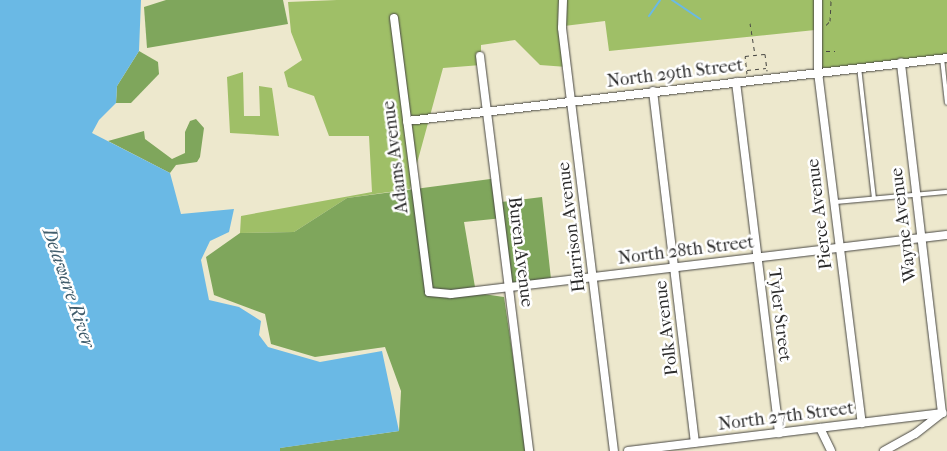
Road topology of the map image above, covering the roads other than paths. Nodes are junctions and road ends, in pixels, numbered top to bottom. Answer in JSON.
{"nodes":[{"id":1,"x":563,"y":0,"type":"edge"},
{"id":2,"x":818,"y":0,"type":"edge"},
{"id":3,"x":394,"y":18,"type":"dead end"},
{"id":4,"x":480,"y":56,"type":"dead end"},
{"id":5,"x":944,"y":58,"type":"edge"},
{"id":6,"x":901,"y":62,"type":"junction"},
{"id":7,"x":859,"y":67,"type":"junction"},
{"id":8,"x":818,"y":72,"type":"junction"},
{"id":9,"x":739,"y":81,"type":"junction"},
{"id":10,"x":653,"y":92,"type":"junction"},
{"id":11,"x":573,"y":101,"type":"junction"},
{"id":12,"x":947,"y":103,"type":"edge"},
{"id":13,"x":488,"y":112,"type":"junction"},
{"id":14,"x":407,"y":121,"type":"junction"},
{"id":15,"x":947,"y":192,"type":"edge"},
{"id":16,"x":915,"y":196,"type":"junction"},
{"id":17,"x":874,"y":198,"type":"junction"},
{"id":18,"x":834,"y":202,"type":"junction"},
{"id":19,"x":947,"y":235,"type":"edge"},
{"id":20,"x":920,"y":238,"type":"junction"},
{"id":21,"x":839,"y":247,"type":"junction"},
{"id":22,"x":757,"y":258,"type":"junction"},
{"id":23,"x":675,"y":267,"type":"junction"},
{"id":24,"x":593,"y":277,"type":"junction"},
{"id":25,"x":510,"y":287,"type":"junction"},
{"id":26,"x":429,"y":292,"type":"joint"},
{"id":27,"x":945,"y":413,"type":"edge"},
{"id":28,"x":862,"y":423,"type":"junction"},
{"id":29,"x":820,"y":428,"type":"junction"},
{"id":30,"x":779,"y":433,"type":"junction"},
{"id":31,"x":695,"y":443,"type":"junction"},
{"id":32,"x":665,"y":449,"type":"edge"},
{"id":33,"x":529,"y":451,"type":"edge"},
{"id":34,"x":614,"y":451,"type":"edge"},
{"id":35,"x":628,"y":451,"type":"edge"},
{"id":36,"x":831,"y":451,"type":"edge"},
{"id":37,"x":884,"y":451,"type":"edge"}],
"edges":[{"from":1,"to":11,"type":"street","name":"Harrison Avenue"},
{"from":2,"to":8,"type":"street","name":"Pierce Avenue"},
{"from":3,"to":14,"type":"street","name":"Adams Avenue"},
{"from":4,"to":13,"type":"street","name":"Buren Avenue"},
{"from":5,"to":6,"type":"street","name":"North 29th Street"},
{"from":5,"to":12,"type":"lane"},
{"from":6,"to":7,"type":"street","name":"North 29th Street"},
{"from":6,"to":16,"type":"street","name":"Wayne Avenue"},
{"from":7,"to":8,"type":"street","name":"North 29th Street"},
{"from":7,"to":17,"type":"lane"},
{"from":8,"to":9,"type":"street","name":"North 29th Street"},
{"from":8,"to":18,"type":"street","name":"Pierce Avenue"},
{"from":9,"to":10,"type":"street","name":"North 29th Street"},
{"from":9,"to":22,"type":"street","name":"Tyler Street"},
{"from":10,"to":11,"type":"street","name":"North 29th Street"},
{"from":10,"to":23,"type":"street","name":"Polk Avenue"},
{"from":11,"to":13,"type":"street","name":"North 29th Street"},
{"from":11,"to":24,"type":"street","name":"Harrison Avenue"},
{"from":13,"to":14,"type":"street","name":"North 29th Street"},
{"from":13,"to":25,"type":"street","name":"Buren Avenue"},
{"from":14,"to":26,"type":"street","name":"Adams Avenue"},
{"from":15,"to":16,"type":"lane"},
{"from":16,"to":17,"type":"lane"},
{"from":16,"to":20,"type":"street","name":"Wayne Avenue"},
{"from":17,"to":18,"type":"lane"},
{"from":18,"to":21,"type":"street","name":"Pierce Avenue"},
{"from":19,"to":20,"type":"street","name":"North 28th Street"},
{"from":20,"to":21,"type":"street","name":"North 28th Street"},
{"from":20,"to":27,"type":"street","name":"Wayne Avenue"},
{"from":21,"to":22,"type":"street","name":"North 28th Street"},
{"from":21,"to":28,"type":"street","name":"Pierce Avenue"},
{"from":22,"to":23,"type":"street","name":"North 28th Street"},
{"from":22,"to":30,"type":"street","name":"Tyler Street"},
{"from":23,"to":24,"type":"street","name":"North 28th Street"},
{"from":23,"to":31,"type":"street","name":"Polk Avenue"},
{"from":24,"to":25,"type":"street","name":"North 28th Street"},
{"from":24,"to":34,"type":"street","name":"Harrison Avenue"},
{"from":25,"to":26,"type":"street","name":"North 28th Street"},
{"from":25,"to":33,"type":"street","name":"Buren Avenue"},
{"from":27,"to":28,"type":"street","name":"North 27th Street"},
{"from":27,"to":37,"type":"street"},
{"from":28,"to":29,"type":"street","name":"North 27th Street"},
{"from":29,"to":30,"type":"street","name":"North 27th Street"},
{"from":29,"to":36,"type":"street"},
{"from":30,"to":31,"type":"street","name":"North 27th Street"},
{"from":31,"to":32,"type":"street","name":"North 27th Street"},
{"from":32,"to":35,"type":"street","name":"North 27th Street"}]}
